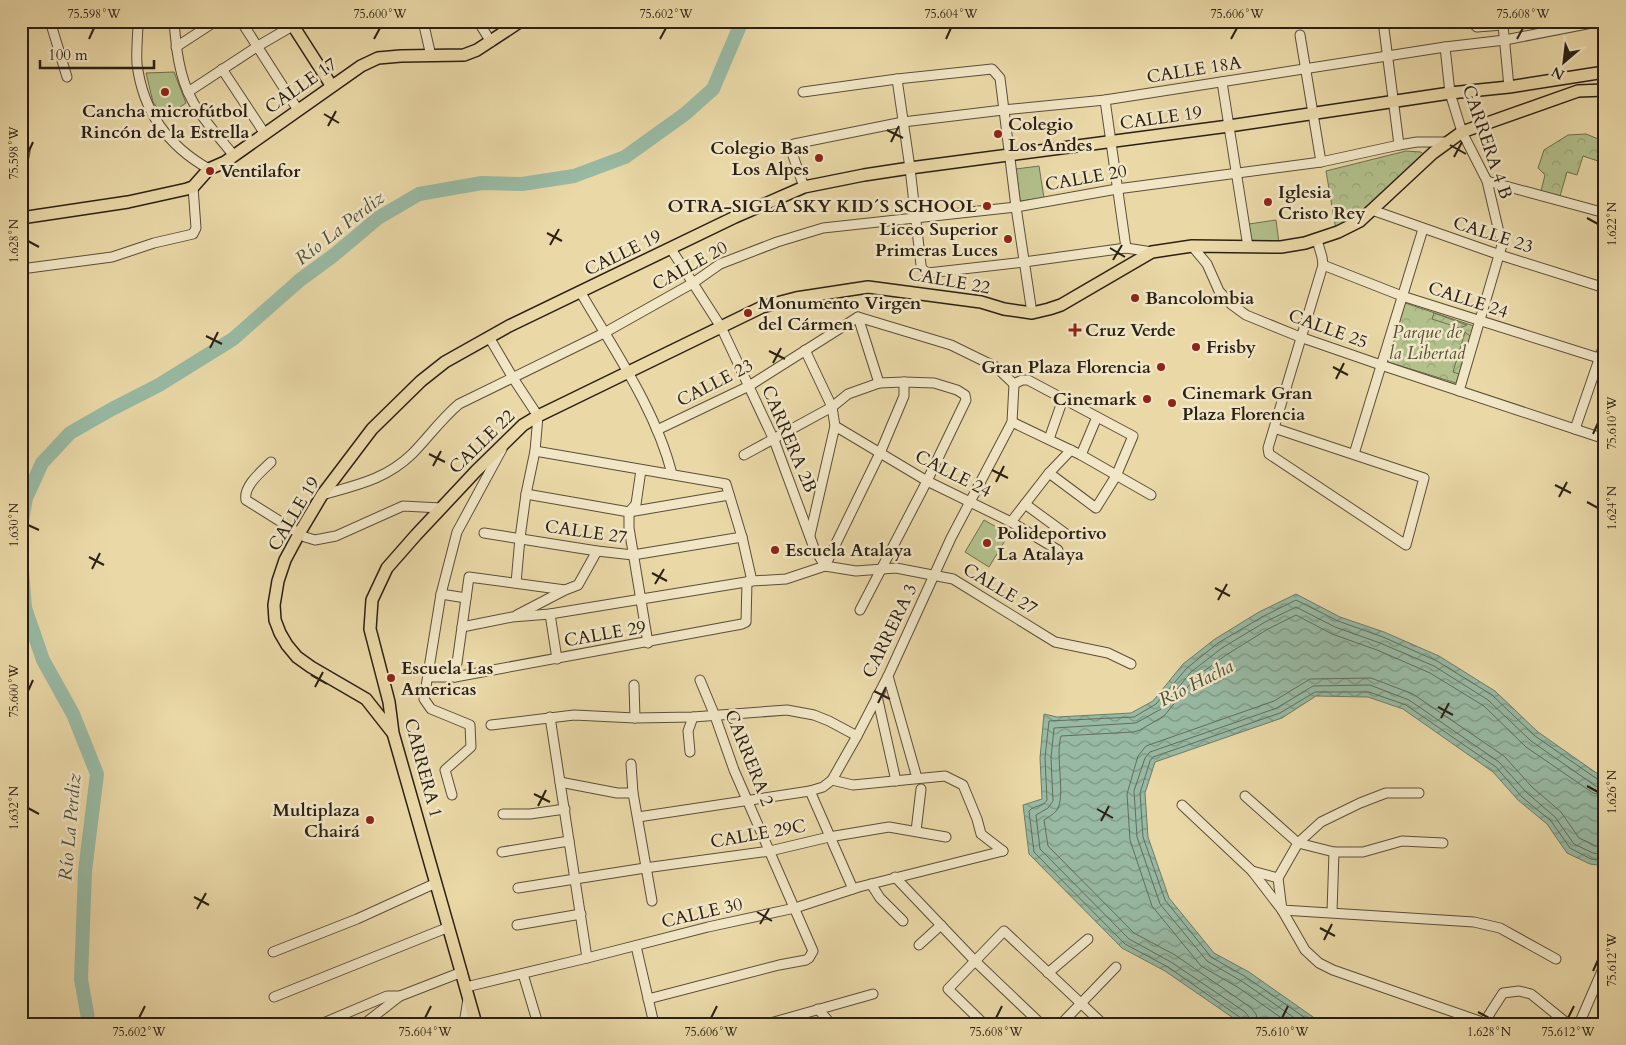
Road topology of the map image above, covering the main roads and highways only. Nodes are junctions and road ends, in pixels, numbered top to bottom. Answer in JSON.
{"nodes":[{"id":1,"x":521,"y":21,"type":"edge"},
{"id":2,"x":295,"y":23,"type":"edge"},
{"id":3,"x":1602,"y":73,"type":"edge"},
{"id":4,"x":331,"y":85,"type":"junction"},
{"id":5,"x":1605,"y":90,"type":"edge"},
{"id":6,"x":21,"y":218,"type":"edge"},
{"id":7,"x":441,"y":508,"type":"joint"},
{"id":8,"x":393,"y":733,"type":"junction"},
{"id":9,"x":476,"y":1024,"type":"edge"}],
"edges":[{"from":1,"to":4,"type":"main road","name":"CALLE 17"},
{"from":2,"to":4,"type":"main road"},
{"from":3,"to":8,"type":"main road","name":"CALLE 19"},
{"from":4,"to":6,"type":"main road","name":"CALLE 17"},
{"from":5,"to":7,"type":"main road","name":"CALLE 22"},
{"from":7,"to":8,"type":"main road","name":"CARRERA 1"},
{"from":8,"to":9,"type":"main road","name":"CARRERA 1"}]}
